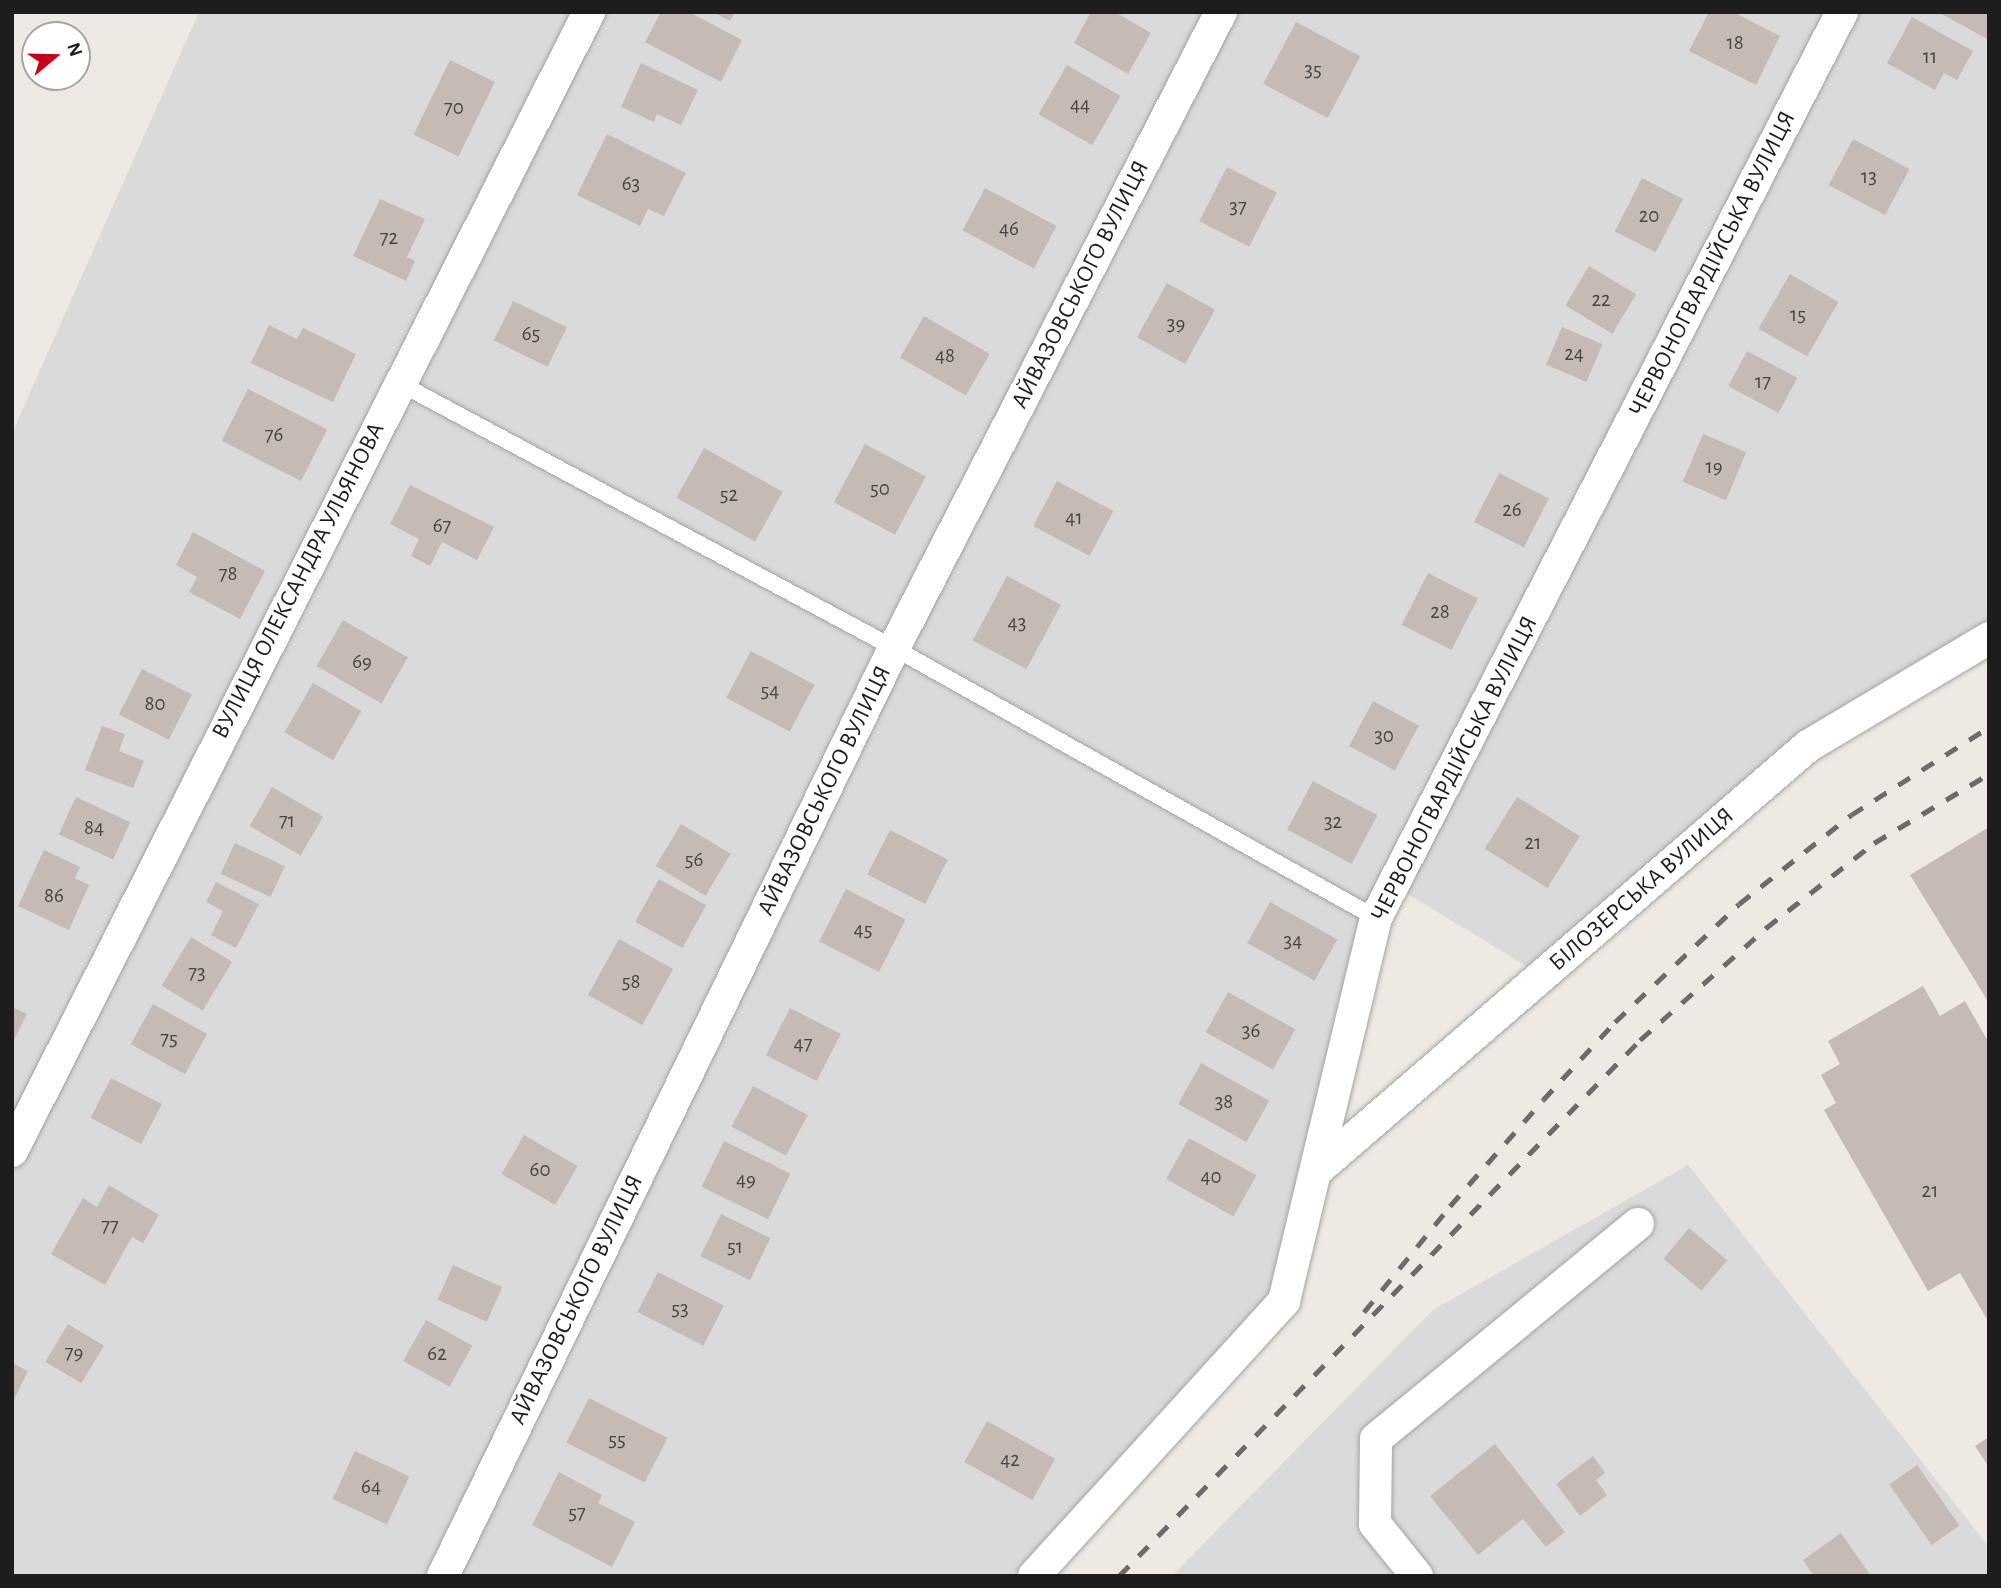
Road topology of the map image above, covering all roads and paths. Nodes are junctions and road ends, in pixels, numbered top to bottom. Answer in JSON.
{"nodes":[{"id":1,"x":589,"y":12,"type":"edge"},
{"id":2,"x":1221,"y":12,"type":"edge"},
{"id":3,"x":1842,"y":12,"type":"edge"},
{"id":4,"x":399,"y":383,"type":"junction"},
{"id":5,"x":1989,"y":638,"type":"edge"},
{"id":6,"x":894,"y":648,"type":"junction"},
{"id":7,"x":1376,"y":918,"type":"junction"},
{"id":8,"x":12,"y":1151,"type":"edge"},
{"id":9,"x":1316,"y":1171,"type":"junction"},
{"id":10,"x":1638,"y":1224,"type":"dead end"},
{"id":11,"x":443,"y":1576,"type":"edge"},
{"id":12,"x":1034,"y":1576,"type":"edge"},
{"id":13,"x":1417,"y":1576,"type":"edge"}],
"edges":[{"from":1,"to":4,"type":"street","name":"ВУЛИЦЯ ОЛЕКСАНДРА УЛЬЯНОВА"},
{"from":2,"to":6,"type":"street","name":"АЙВАЗОВСЬКОГО ВУЛИЦЯ"},
{"from":3,"to":7,"type":"street","name":"ЧЕРВОНОГВАРДІЙСЬКА ВУЛИЦЯ"},
{"from":4,"to":6,"type":"lane"},
{"from":4,"to":8,"type":"street","name":"ВУЛИЦЯ ОЛЕКСАНДРА УЛЬЯНОВА"},
{"from":5,"to":9,"type":"street","name":"БІЛОЗЕРСЬКА ВУЛИЦЯ"},
{"from":6,"to":7,"type":"lane"},
{"from":6,"to":11,"type":"street","name":"АЙВАЗОВСЬКОГО ВУЛИЦЯ"},
{"from":7,"to":9,"type":"street","name":"ЧЕРВОНОГВАРДІЙСЬКА ВУЛИЦЯ"},
{"from":9,"to":12,"type":"street","name":"ЧЕРВОНОГВАРДІЙСЬКА ВУЛИЦЯ"},
{"from":10,"to":13,"type":"street"}]}
